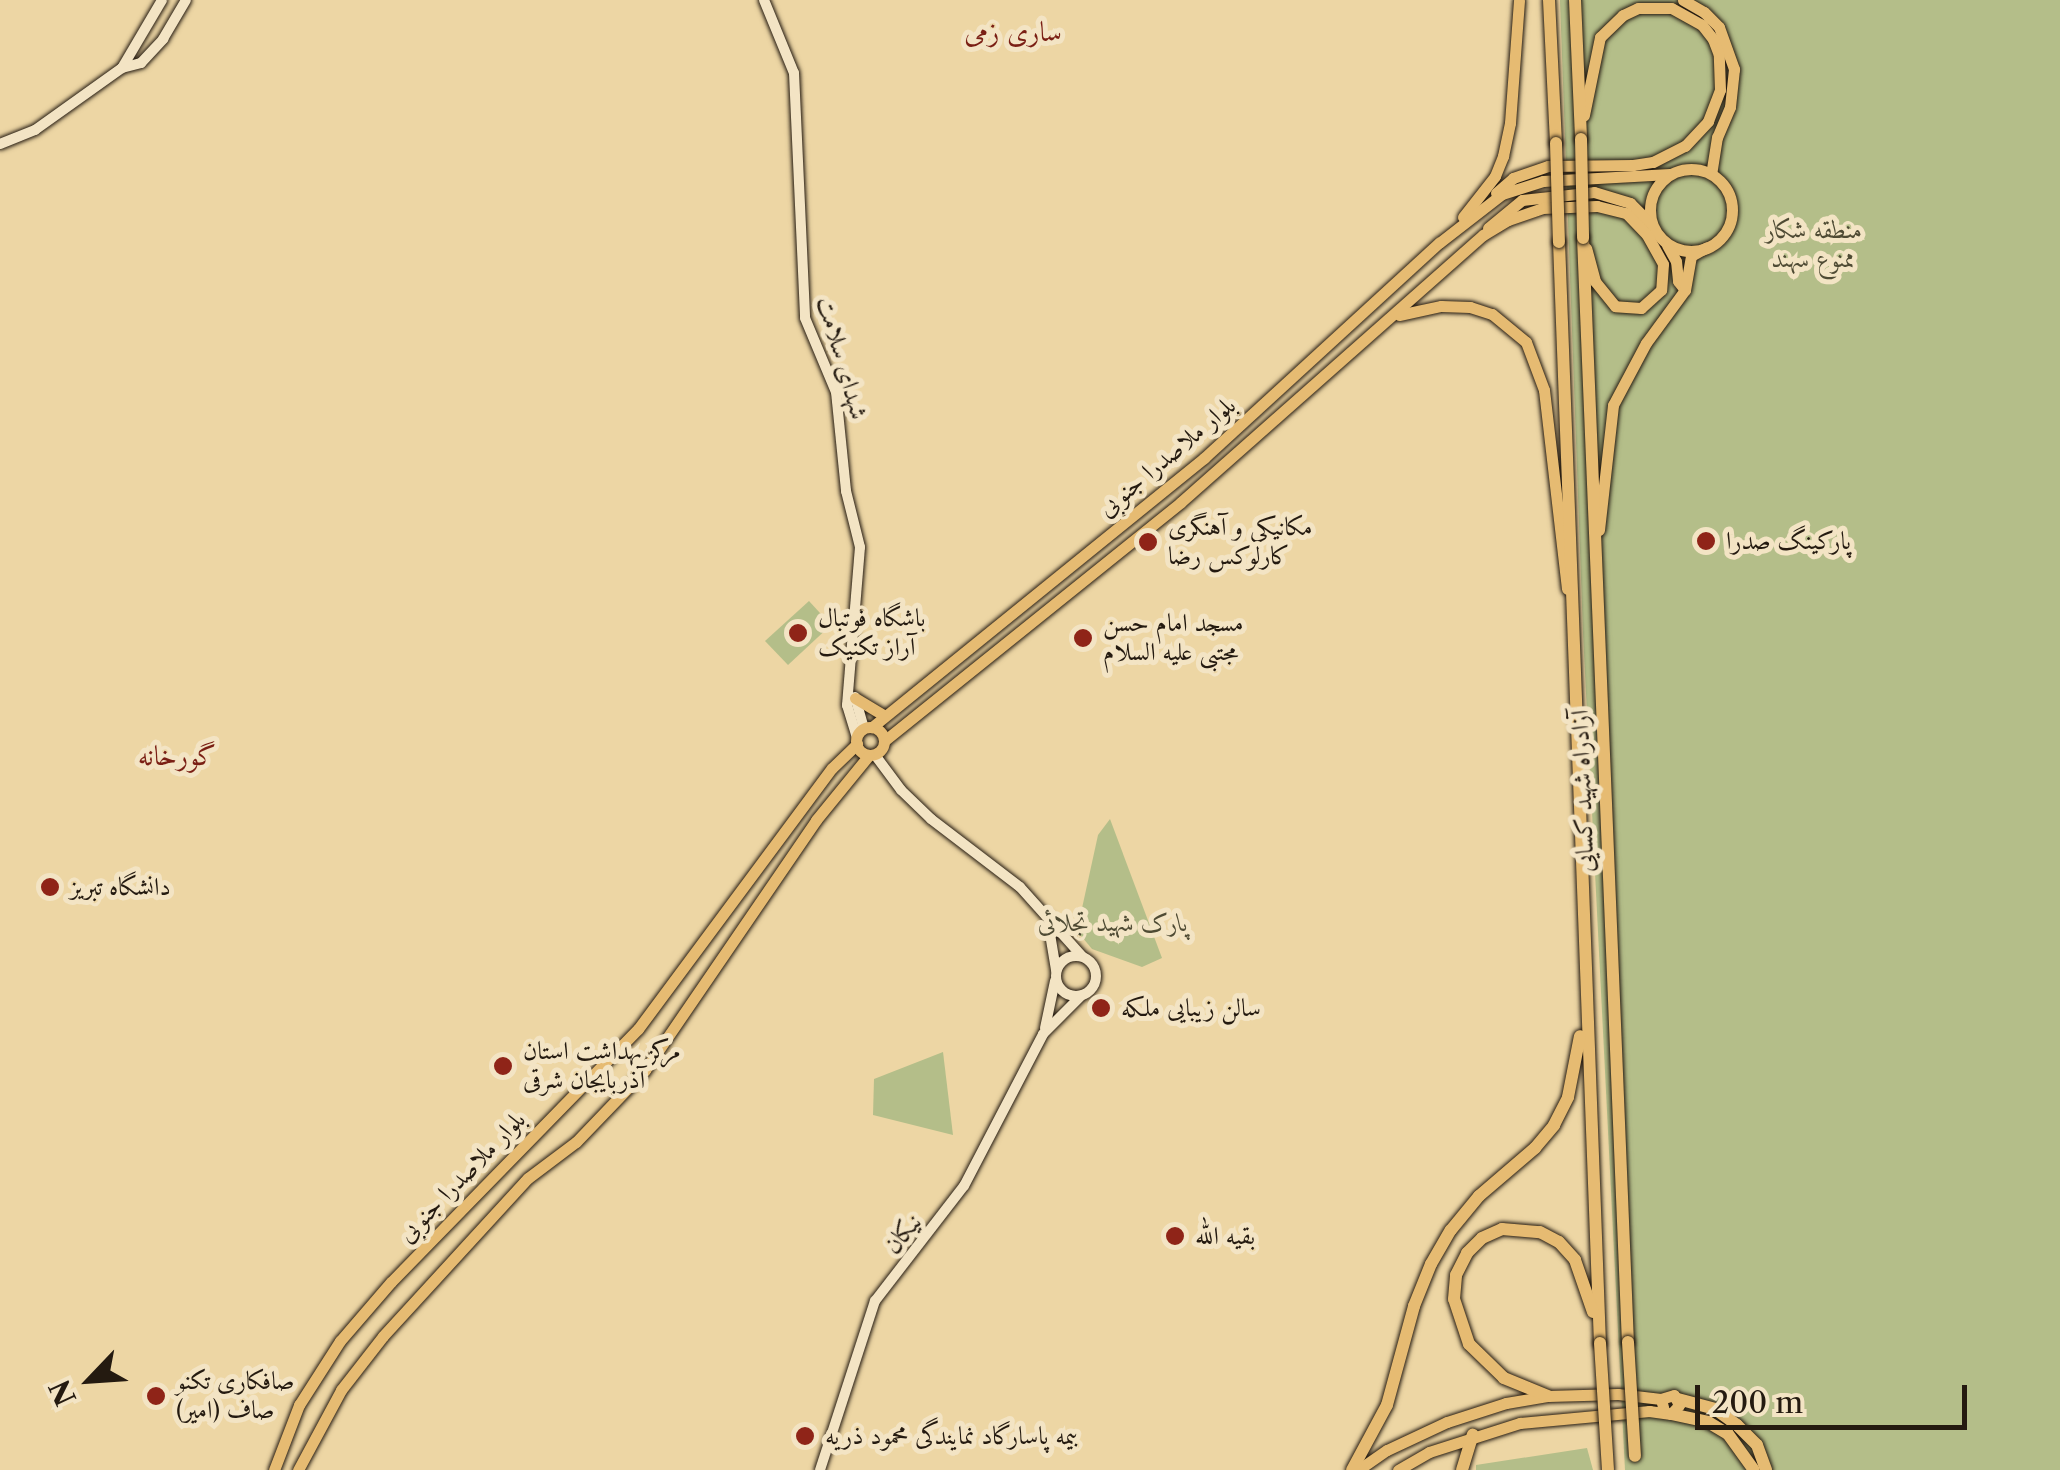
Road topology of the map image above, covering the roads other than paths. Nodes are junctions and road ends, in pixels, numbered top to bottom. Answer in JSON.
{"nodes":[{"id":1,"x":162,"y":0,"type":"edge"},
{"id":2,"x":186,"y":0,"type":"edge"},
{"id":3,"x":764,"y":0,"type":"edge"},
{"id":4,"x":1519,"y":0,"type":"edge"},
{"id":5,"x":1549,"y":0,"type":"edge"},
{"id":6,"x":1575,"y":0,"type":"edge"},
{"id":7,"x":1683,"y":0,"type":"edge"},
{"id":8,"x":122,"y":68,"type":"junction"},
{"id":9,"x":1581,"y":139,"type":"junction"},
{"id":10,"x":0,"y":144,"type":"edge"},
{"id":11,"x":1710,"y":173,"type":"junction"},
{"id":12,"x":1670,"y":174,"type":"junction"},
{"id":13,"x":1598,"y":199,"type":"junction"},
{"id":14,"x":1482,"y":208,"type":"junction"},
{"id":15,"x":1654,"y":227,"type":"junction"},
{"id":16,"x":1584,"y":238,"type":"junction"},
{"id":17,"x":1665,"y":241,"type":"junction"},
{"id":18,"x":1440,"y":244,"type":"junction"},
{"id":19,"x":1707,"y":248,"type":"junction"},
{"id":20,"x":1686,"y":290,"type":"junction"},
{"id":21,"x":1395,"y":315,"type":"junction"},
{"id":22,"x":1598,"y":544,"type":"junction"},
{"id":23,"x":1572,"y":615,"type":"junction"},
{"id":24,"x":850,"y":671,"type":"junction"},
{"id":25,"x":855,"y":698,"type":"junction"},
{"id":26,"x":885,"y":713,"type":"junction"},
{"id":27,"x":900,"y":727,"type":"junction"},
{"id":28,"x":862,"y":734,"type":"junction"},
{"id":29,"x":884,"y":741,"type":"junction"},
{"id":30,"x":872,"y":755,"type":"junction"},
{"id":31,"x":832,"y":768,"type":"junction"},
{"id":32,"x":846,"y":780,"type":"junction"},
{"id":33,"x":1047,"y":922,"type":"junction"},
{"id":34,"x":1082,"y":956,"type":"junction"},
{"id":35,"x":1056,"y":975,"type":"junction"},
{"id":36,"x":1080,"y":996,"type":"junction"},
{"id":37,"x":1585,"y":1014,"type":"junction"},
{"id":38,"x":1043,"y":1034,"type":"junction"},
{"id":39,"x":1600,"y":1343,"type":"junction"},
{"id":40,"x":1548,"y":1396,"type":"junction"},
{"id":41,"x":1678,"y":1399,"type":"joint"},
{"id":42,"x":1665,"y":1408,"type":"junction"},
{"id":43,"x":1473,"y":1435,"type":"junction"},
{"id":44,"x":1635,"y":1463,"type":"edge"},
{"id":45,"x":274,"y":1470,"type":"edge"},
{"id":46,"x":298,"y":1470,"type":"edge"},
{"id":47,"x":820,"y":1470,"type":"edge"},
{"id":48,"x":1355,"y":1470,"type":"edge"},
{"id":49,"x":1398,"y":1470,"type":"edge"},
{"id":50,"x":1462,"y":1470,"type":"edge"},
{"id":51,"x":1608,"y":1470,"type":"edge"},
{"id":52,"x":1754,"y":1470,"type":"edge"},
{"id":53,"x":1766,"y":1470,"type":"edge"}],
"edges":[{"from":1,"to":8,"type":"main road"},
{"from":2,"to":8,"type":"main road"},
{"from":3,"to":24,"type":"main road","name":"شهدای سلامت"},
{"from":4,"to":18,"type":"main road"},
{"from":5,"to":23,"type":"highway","name":"آزادراه شهید کسایی","bridge":true},
{"from":6,"to":9,"type":"highway"},
{"from":7,"to":11,"type":"main road"},
{"from":8,"to":10,"type":"main road"},
{"from":9,"to":14,"type":"main road"},
{"from":9,"to":16,"type":"highway","name":"آزادراه شهید کسایی","bridge":true},
{"from":11,"to":12,"type":"main road"},
{"from":11,"to":19,"type":"main road"},
{"from":12,"to":14,"type":"main road"},
{"from":12,"to":15,"type":"main road"},
{"from":13,"to":15,"type":"main road"},
{"from":13,"to":16,"type":"main road"},
{"from":13,"to":21,"type":"main road","name":"بلوار ملاصدرا جنوبی"},
{"from":14,"to":18,"type":"main road","name":"بلوار ملاصدرا جنوبی"},
{"from":15,"to":17,"type":"main road"},
{"from":16,"to":22,"type":"highway","name":"آزادراه شهید کسایی"},
{"from":17,"to":19,"type":"main road"},
{"from":17,"to":20,"type":"main road"},
{"from":18,"to":26,"type":"main road","name":"بلوار ملاصدرا جنوبی"},
{"from":19,"to":20,"type":"main road"},
{"from":20,"to":22,"type":"main road"},
{"from":21,"to":23,"type":"main road"},
{"from":21,"to":27,"type":"main road","name":"بلوار ملاصدرا جنوبی"},
{"from":22,"to":44,"type":"highway","name":"آزادراه شهید کسایی","bridge":true},
{"from":23,"to":37,"type":"highway","name":"آزادراه شهید کسایی"},
{"from":24,"to":25,"type":"main road"},
{"from":24,"to":28,"type":"main road"},
{"from":25,"to":26,"type":"main road"},
{"from":25,"to":28,"type":"main road"},
{"from":26,"to":27,"type":"main road"},
{"from":26,"to":28,"type":"main road","name":"بلوار ملاصدرا جنوبی"},
{"from":27,"to":29,"type":"main road","name":"بلوار ملاصدرا جنوبی"},
{"from":28,"to":29,"type":"main road"},
{"from":28,"to":30,"type":"main road"},
{"from":28,"to":31,"type":"main road","name":"بلوار ملاصدرا جنوبی"},
{"from":29,"to":30,"type":"main road","name":"بلوار ملاصدرا جنوبی"},
{"from":30,"to":32,"type":"main road","name":"بلوار ملاصدرا جنوبی"},
{"from":30,"to":33,"type":"main road"},
{"from":31,"to":32,"type":"main road"},
{"from":31,"to":45,"type":"main road","name":"بلوار ملاصدرا جنوبی"},
{"from":32,"to":46,"type":"main road","name":"بلوار ملاصدرا جنوبی"},
{"from":33,"to":34,"type":"main road"},
{"from":33,"to":35,"type":"main road"},
{"from":34,"to":35,"type":"main road"},
{"from":34,"to":36,"type":"main road"},
{"from":35,"to":36,"type":"main road"},
{"from":35,"to":38,"type":"main road"},
{"from":36,"to":38,"type":"main road"},
{"from":37,"to":39,"type":"highway","name":"آزادراه شهید کسایی"},
{"from":37,"to":48,"type":"highway"},
{"from":38,"to":47,"type":"main road","name":"نیکان"},
{"from":39,"to":40,"type":"highway"},
{"from":39,"to":51,"type":"highway","bridge":true},
{"from":40,"to":42,"type":"main road"},
{"from":40,"to":48,"type":"main road"},
{"from":41,"to":42,"type":"main road"},
{"from":41,"to":53,"type":"highway"},
{"from":42,"to":43,"type":"main road"},
{"from":42,"to":52,"type":"highway"},
{"from":43,"to":49,"type":"main road"},
{"from":43,"to":50,"type":"highway"}]}
